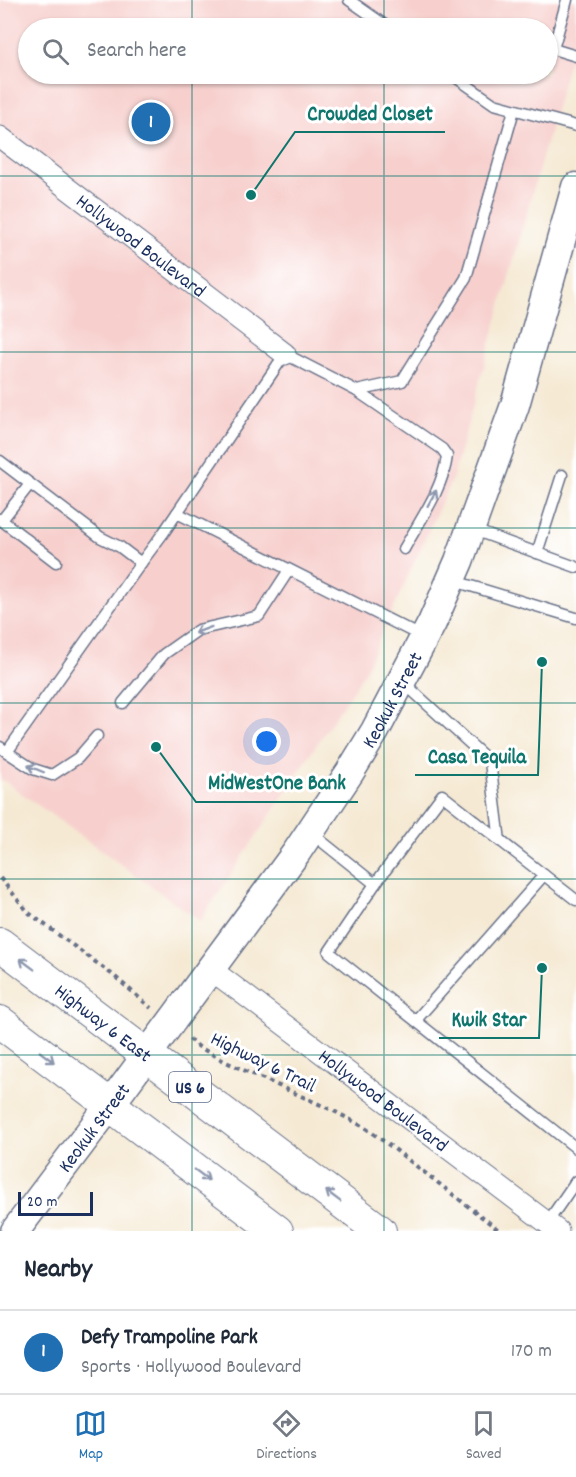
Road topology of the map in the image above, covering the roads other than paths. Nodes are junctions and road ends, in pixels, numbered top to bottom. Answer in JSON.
{"nodes":[{"id":1,"x":349,"y":0,"type":"edge"},
{"id":2,"x":567,"y":0,"type":"edge"},
{"id":3,"x":375,"y":18,"type":"edge"},
{"id":4,"x":558,"y":31,"type":"edge"},
{"id":5,"x":558,"y":50,"type":"edge"},
{"id":6,"x":576,"y":56,"type":"edge"},
{"id":7,"x":465,"y":84,"type":"edge"},
{"id":8,"x":514,"y":110,"type":"junction"},
{"id":9,"x":576,"y":126,"type":"edge"},
{"id":10,"x":0,"y":137,"type":"edge"},
{"id":11,"x":576,"y":187,"type":"edge"},
{"id":12,"x":285,"y":354,"type":"junction"},
{"id":13,"x":357,"y":391,"type":"junction"},
{"id":14,"x":0,"y":461,"type":"edge"},
{"id":15,"x":562,"y":475,"type":"dead end"},
{"id":16,"x":30,"y":483,"type":"junction"},
{"id":17,"x":177,"y":513,"type":"junction"},
{"id":18,"x":1,"y":520,"type":"edge"},
{"id":19,"x":470,"y":529,"type":"junction"},
{"id":20,"x":404,"y":549,"type":"dead end"},
{"id":21,"x":537,"y":553,"type":"junction"},
{"id":22,"x":56,"y":562,"type":"dead end"},
{"id":23,"x":141,"y":563,"type":"junction"},
{"id":24,"x":576,"y":567,"type":"edge"},
{"id":25,"x":289,"y":570,"type":"junction"},
{"id":26,"x":451,"y":580,"type":"junction"},
{"id":27,"x":576,"y":618,"type":"edge"},
{"id":28,"x":424,"y":638,"type":"junction"},
{"id":29,"x":402,"y":681,"type":"junction"},
{"id":30,"x":123,"y":703,"type":"dead end"},
{"id":31,"x":96,"y":736,"type":"dead end"},
{"id":32,"x":3,"y":749,"type":"edge"},
{"id":33,"x":310,"y":831,"type":"junction"},
{"id":34,"x":500,"y":841,"type":"junction"},
{"id":35,"x":544,"y":875,"type":"junction"},
{"id":36,"x":375,"y":884,"type":"junction"},
{"id":37,"x":576,"y":900,"type":"edge"},
{"id":38,"x":0,"y":944,"type":"edge"},
{"id":39,"x":209,"y":968,"type":"junction"},
{"id":40,"x":416,"y":1020,"type":"junction"},
{"id":41,"x":0,"y":1022,"type":"edge"},
{"id":42,"x":147,"y":1054,"type":"junction"},
{"id":43,"x":110,"y":1105,"type":"junction"},
{"id":44,"x":576,"y":1148,"type":"edge"},
{"id":45,"x":576,"y":1180,"type":"edge"},
{"id":46,"x":553,"y":1227,"type":"edge"},
{"id":47,"x":15,"y":1231,"type":"edge"},
{"id":48,"x":277,"y":1231,"type":"edge"},
{"id":49,"x":380,"y":1231,"type":"edge"}],
"edges":[{"from":1,"to":3,"type":"lane"},
{"from":2,"to":4,"type":"lane"},
{"from":5,"to":6,"type":"lane"},
{"from":7,"to":8,"type":"lane"},
{"from":8,"to":9,"type":"lane"},
{"from":8,"to":13,"type":"lane"},
{"from":10,"to":12,"type":"street","name":"Hollywood Boulevard"},
{"from":11,"to":19,"type":"street","name":"Keokuk Street"},
{"from":12,"to":13,"type":"lane"},
{"from":12,"to":17,"type":"lane"},
{"from":20,"to":13,"type":"lane","one_way":true},
{"from":14,"to":16,"type":"lane"},
{"from":15,"to":21,"type":"lane"},
{"from":16,"to":18,"type":"lane"},
{"from":16,"to":23,"type":"lane"},
{"from":17,"to":23,"type":"lane"},
{"from":17,"to":25,"type":"lane"},
{"from":18,"to":22,"type":"lane"},
{"from":19,"to":21,"type":"lane"},
{"from":19,"to":26,"type":"street","name":"Keokuk Street"},
{"from":21,"to":24,"type":"lane"},
{"from":23,"to":32,"type":"lane"},
{"from":25,"to":28,"type":"lane"},
{"from":25,"to":30,"type":"lane","one_way":true},
{"from":26,"to":27,"type":"lane"},
{"from":26,"to":28,"type":"street","name":"Keokuk Street"},
{"from":28,"to":29,"type":"street","name":"Keokuk Street"},
{"from":29,"to":33,"type":"street","name":"Keokuk Street"},
{"from":29,"to":34,"type":"lane"},
{"from":31,"to":32,"type":"lane","one_way":true},
{"from":33,"to":36,"type":"lane"},
{"from":33,"to":39,"type":"street","name":"Keokuk Street"},
{"from":34,"to":35,"type":"lane"},
{"from":34,"to":36,"type":"lane"},
{"from":35,"to":37,"type":"lane"},
{"from":35,"to":40,"type":"lane"},
{"from":36,"to":40,"type":"lane"},
{"from":42,"to":38,"type":"main road","name":"Highway 6 East","number":"US 6","one_way":true},
{"from":39,"to":42,"type":"street","name":"Keokuk Street"},
{"from":39,"to":46,"type":"street","name":"Hollywood Boulevard"},
{"from":40,"to":44,"type":"lane"},
{"from":41,"to":43,"type":"main road","one_way":true},
{"from":42,"to":43,"type":"street","name":"Keokuk Street"},
{"from":49,"to":42,"type":"main road","name":"Highway 6 East","number":"US 6","one_way":true},
{"from":43,"to":47,"type":"street","name":"Keokuk Street"},
{"from":43,"to":48,"type":"main road","one_way":true},
{"from":45,"to":46,"type":"lane"}]}
